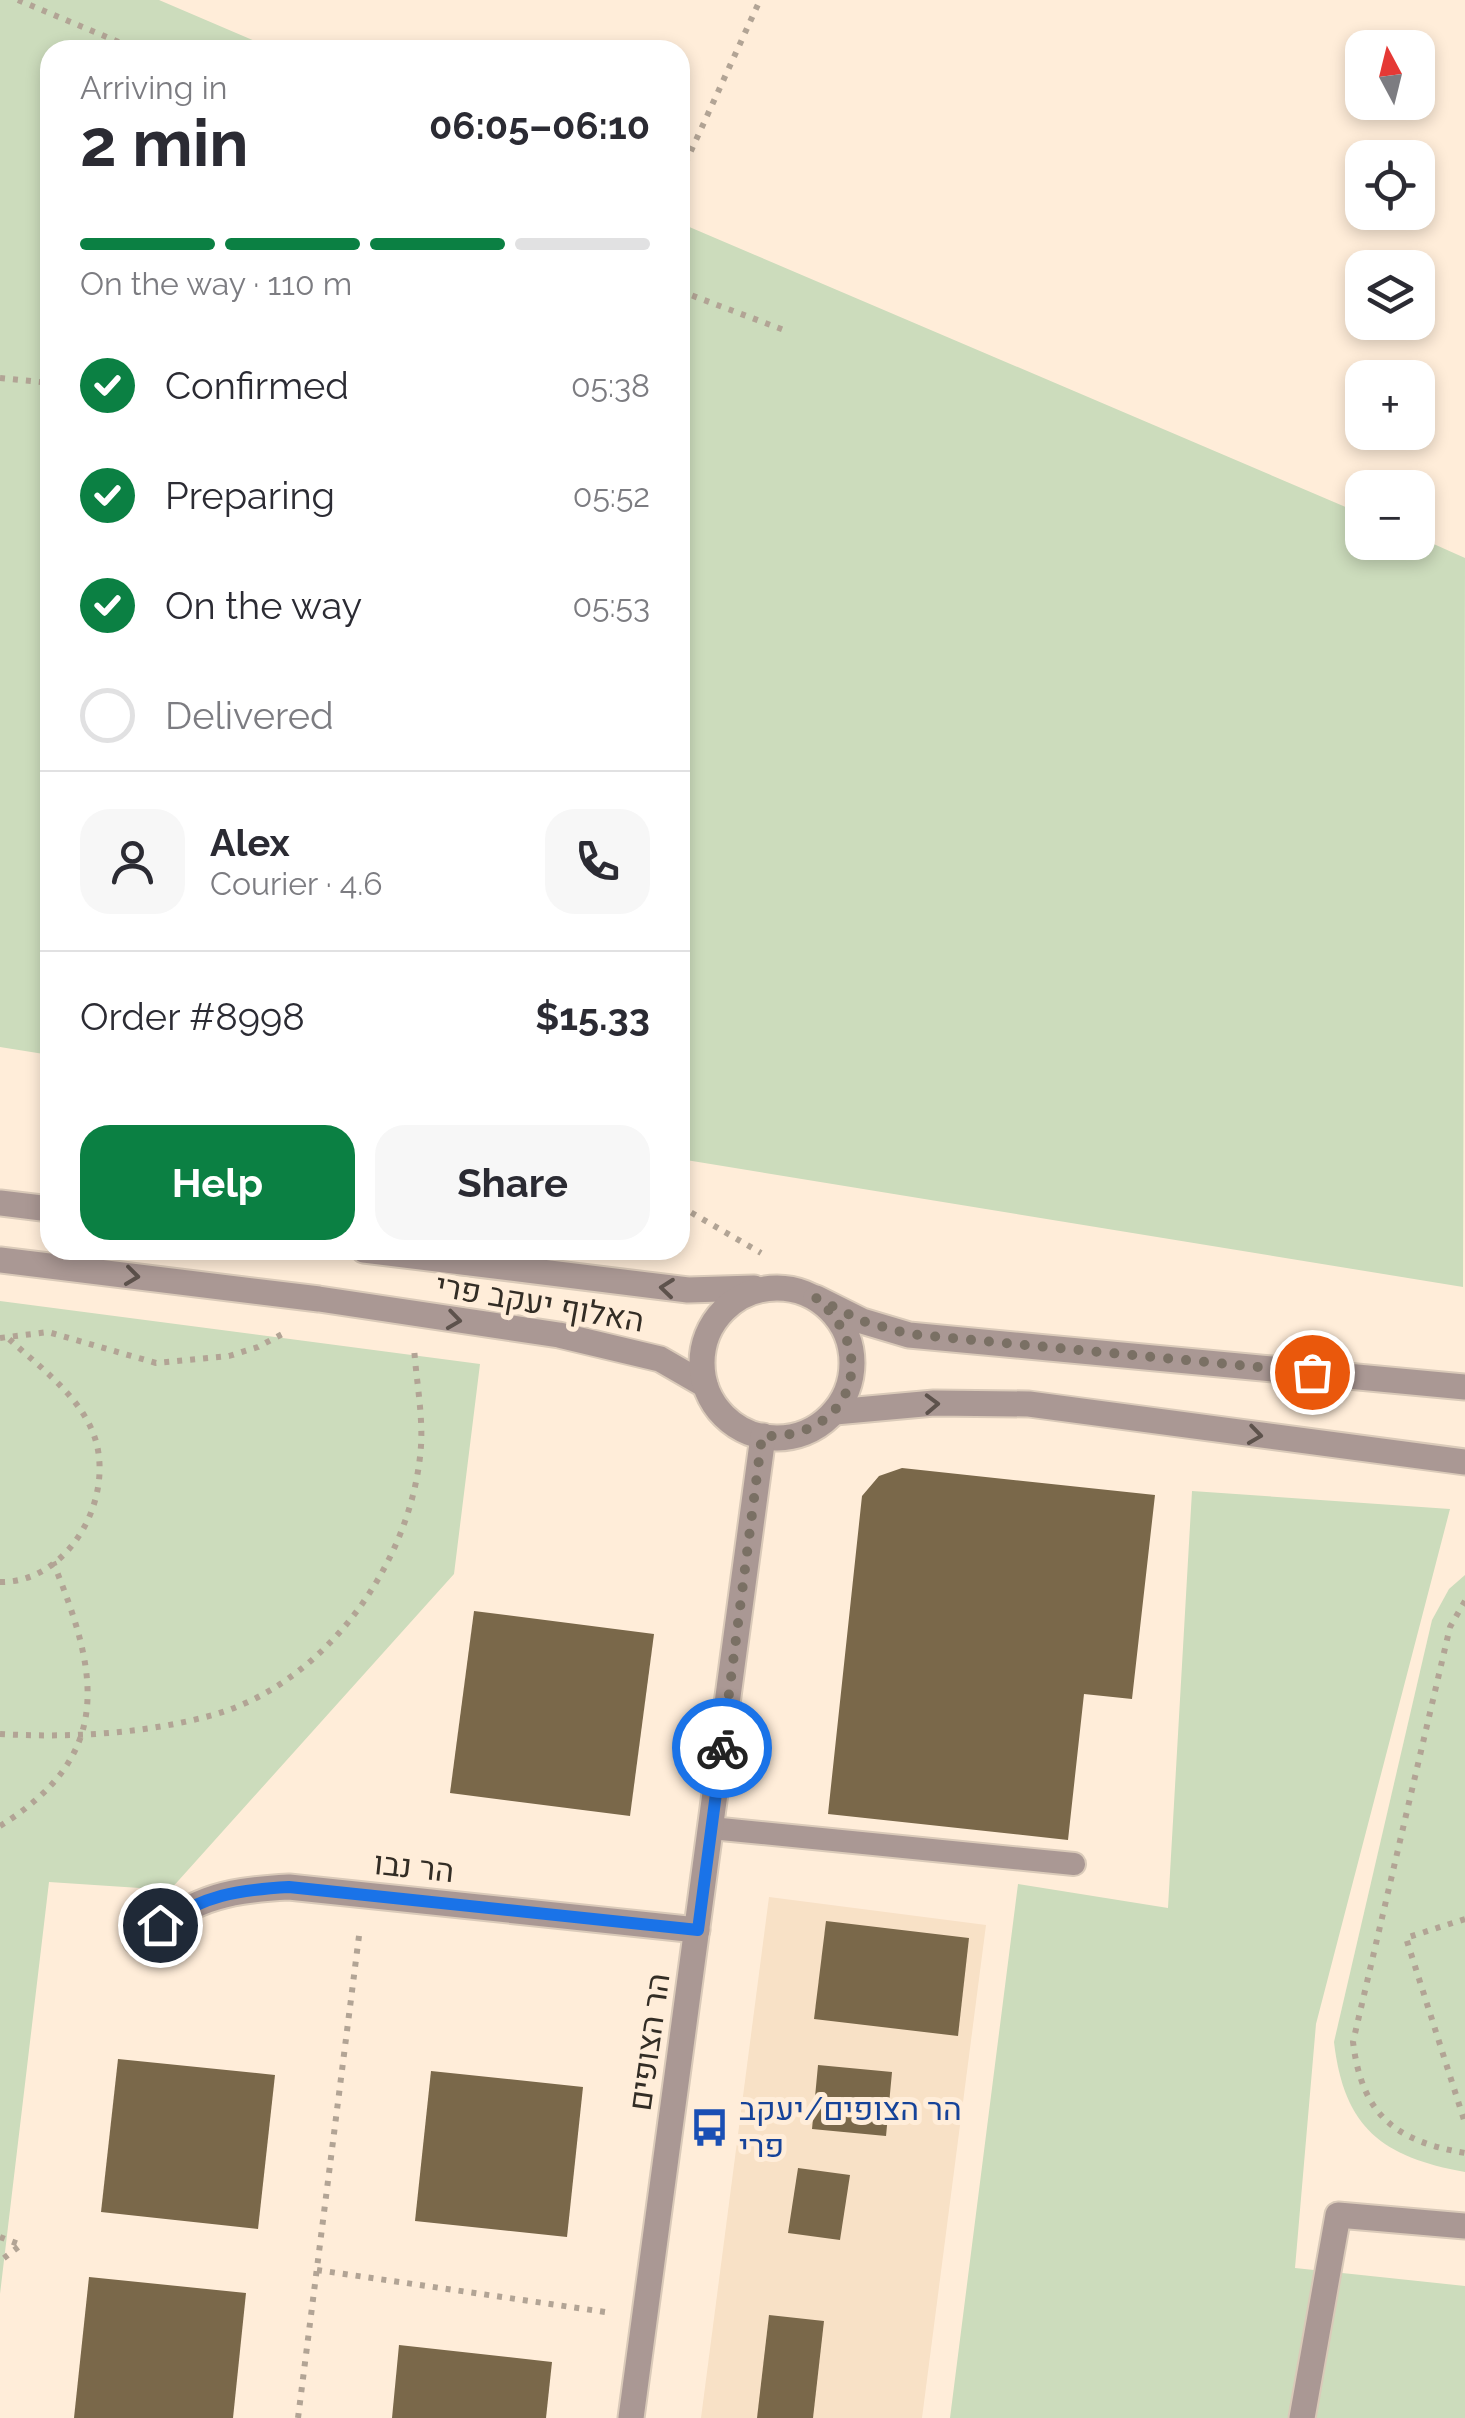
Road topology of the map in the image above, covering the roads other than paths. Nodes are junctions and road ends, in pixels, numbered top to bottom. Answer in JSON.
{"nodes":[{"id":1,"x":0,"y":1203,"type":"edge"},
{"id":2,"x":40,"y":1208,"type":"edge"},
{"id":3,"x":0,"y":1260,"type":"edge"},
{"id":4,"x":445,"y":1260,"type":"edge"},
{"id":5,"x":764,"y":1288,"type":"junction"},
{"id":6,"x":816,"y":1298,"type":"junction"},
{"id":7,"x":705,"y":1386,"type":"junction"},
{"id":8,"x":1465,"y":1387,"type":"edge"},
{"id":9,"x":834,"y":1412,"type":"junction"},
{"id":10,"x":762,"y":1436,"type":"junction"},
{"id":11,"x":1465,"y":1462,"type":"edge"},
{"id":12,"x":711,"y":1828,"type":"junction"},
{"id":13,"x":1074,"y":1864,"type":"dead end"},
{"id":14,"x":698,"y":1930,"type":"junction"},
{"id":15,"x":136,"y":1941,"type":"dead end"},
{"id":16,"x":1465,"y":2226,"type":"edge"},
{"id":17,"x":632,"y":2418,"type":"edge"},
{"id":18,"x":1302,"y":2418,"type":"edge"}],
"edges":[{"from":1,"to":2,"type":"street"},
{"from":3,"to":7,"type":"street","name":"האלוף יעקב פרי","one_way":true},
{"from":5,"to":4,"type":"street","name":"האלוף יעקב פרי","one_way":true},
{"from":5,"to":6,"type":"street"},
{"from":5,"to":7,"type":"street"},
{"from":6,"to":8,"type":"street"},
{"from":6,"to":9,"type":"street"},
{"from":7,"to":10,"type":"street"},
{"from":9,"to":10,"type":"street"},
{"from":9,"to":11,"type":"street","one_way":true},
{"from":10,"to":12,"type":"street","name":"הר הצופים"},
{"from":12,"to":13,"type":"lane"},
{"from":12,"to":14,"type":"street","name":"הר הצופים"},
{"from":14,"to":15,"type":"street","name":"הר נבו"},
{"from":14,"to":17,"type":"street","name":"הר הצופים"},
{"from":16,"to":18,"type":"street"}]}
